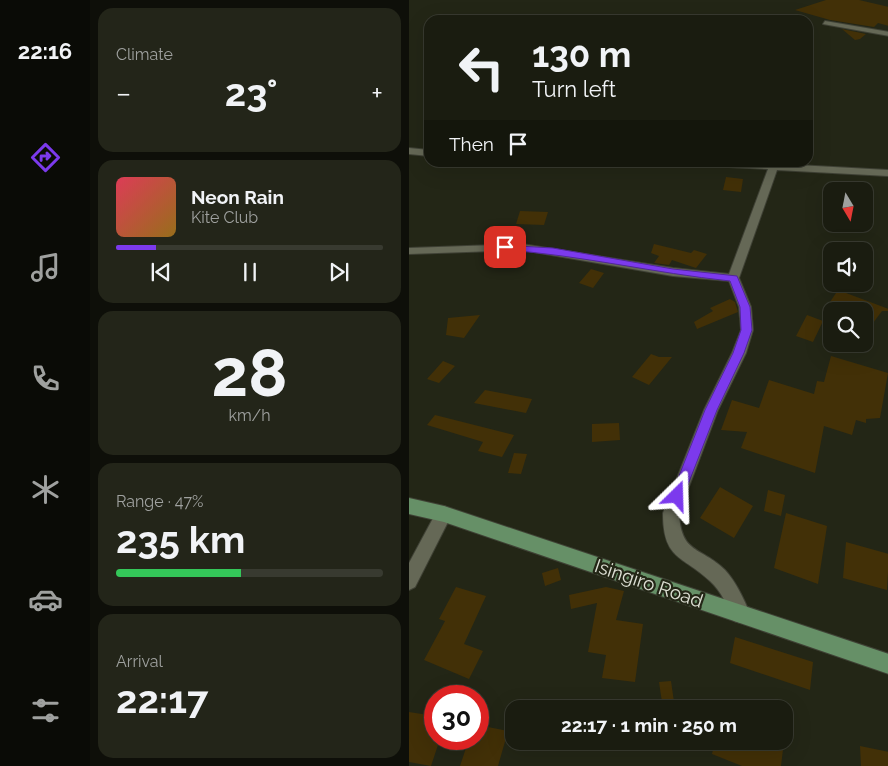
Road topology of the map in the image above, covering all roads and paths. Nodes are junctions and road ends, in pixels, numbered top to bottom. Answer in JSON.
{"nodes":[{"id":1,"x":825,"y":23,"type":"dead end"},
{"id":2,"x":888,"y":34,"type":"edge"},
{"id":3,"x":409,"y":151,"type":"edge"},
{"id":4,"x":424,"y":152,"type":"edge"},
{"id":5,"x":774,"y":167,"type":"edge"},
{"id":6,"x":813,"y":167,"type":"edge"},
{"id":7,"x":888,"y":173,"type":"edge"},
{"id":8,"x":409,"y":251,"type":"edge"},
{"id":9,"x":733,"y":278,"type":"junction"},
{"id":10,"x":409,"y":506,"type":"edge"},
{"id":11,"x":444,"y":514,"type":"junction"},
{"id":12,"x":409,"y":581,"type":"edge"},
{"id":13,"x":741,"y":614,"type":"junction"},
{"id":14,"x":888,"y":664,"type":"edge"}],
"edges":[{"from":1,"to":2,"type":"street"},
{"from":3,"to":4,"type":"street"},
{"from":5,"to":9,"type":"street"},
{"from":6,"to":7,"type":"street"},
{"from":8,"to":9,"type":"street"},
{"from":9,"to":13,"type":"street"},
{"from":10,"to":11,"type":"main road","name":"Isingiro Road"},
{"from":11,"to":12,"type":"street"},
{"from":11,"to":13,"type":"main road","name":"Isingiro Road"},
{"from":13,"to":14,"type":"main road","name":"Isingiro Road"}]}
